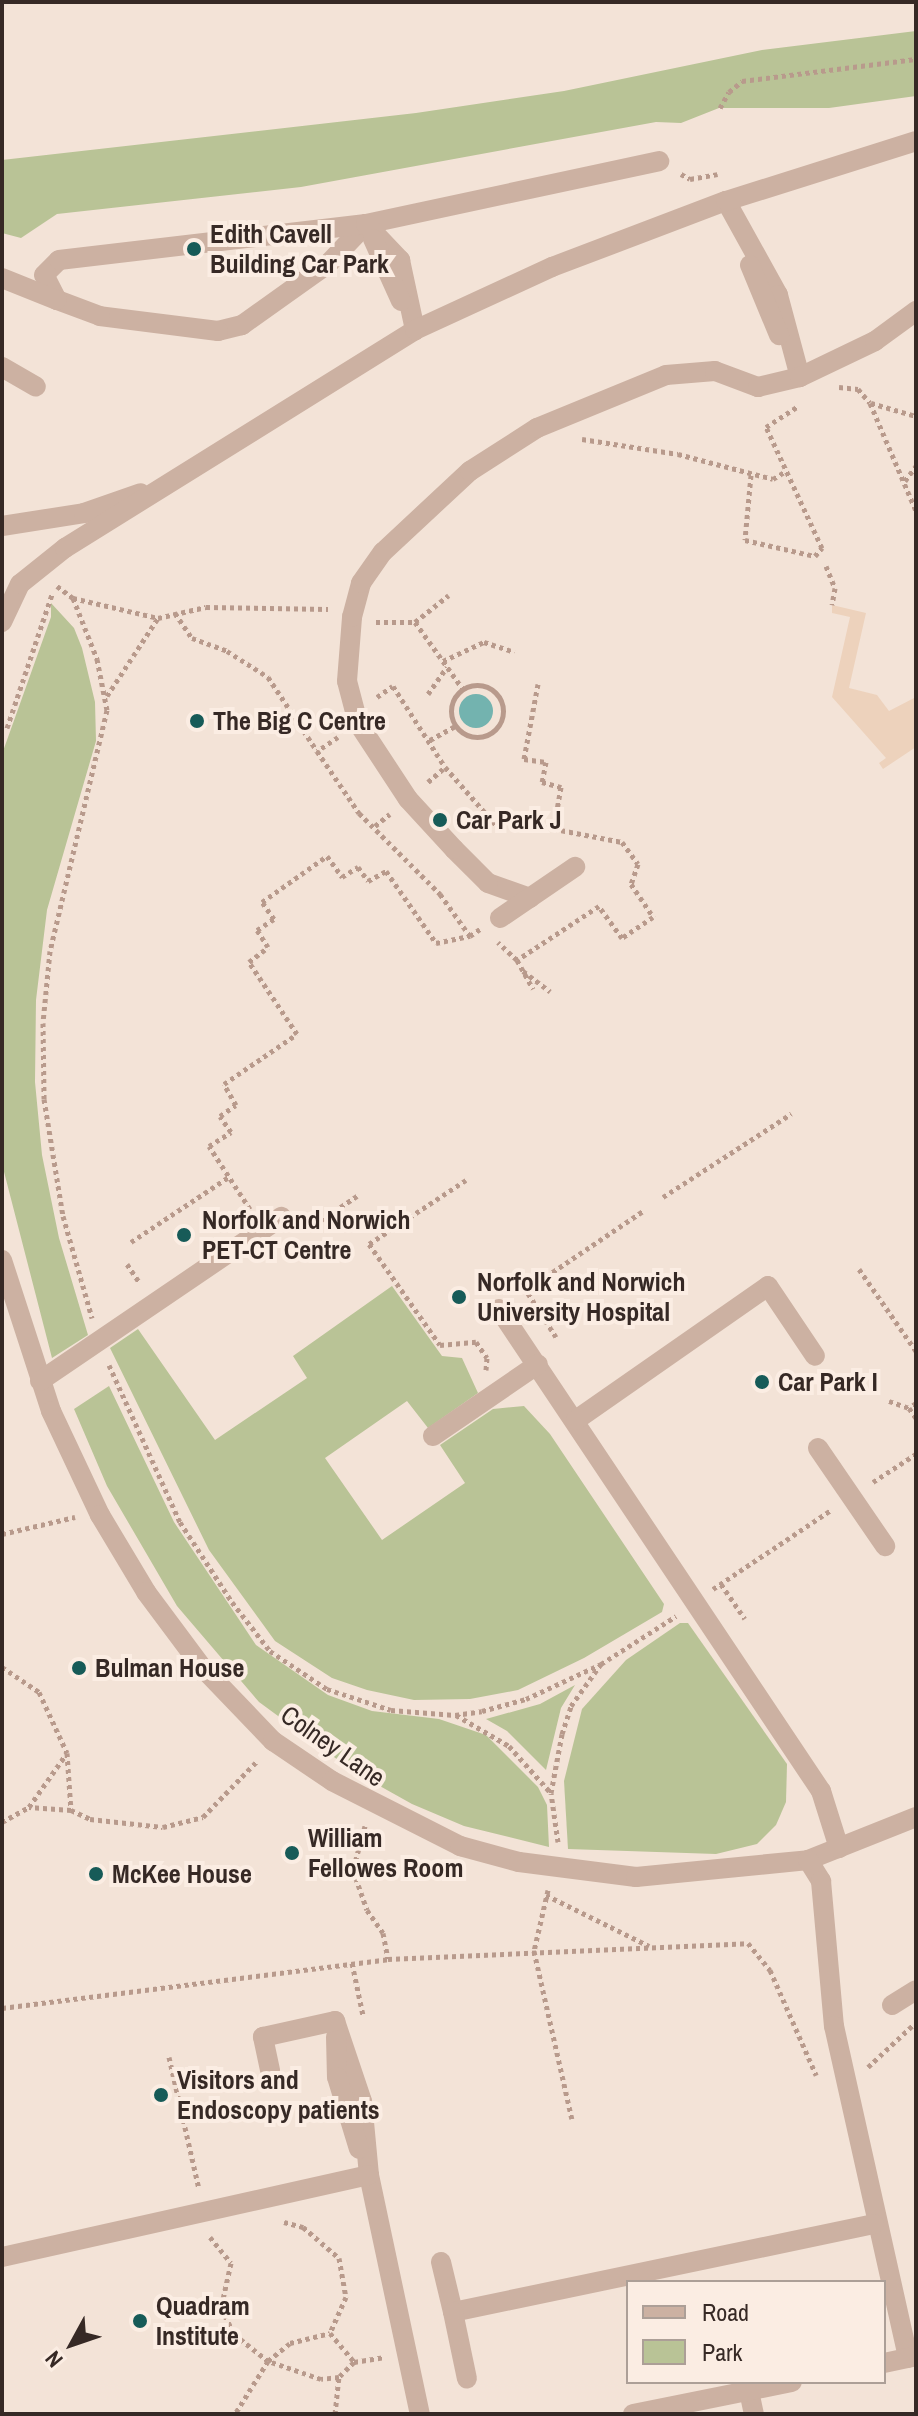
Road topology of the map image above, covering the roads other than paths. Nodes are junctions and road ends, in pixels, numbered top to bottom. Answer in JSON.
{"nodes":[{"id":1,"x":916,"y":141,"type":"edge"},
{"id":2,"x":659,"y":161,"type":"road end"},
{"id":3,"x":735,"y":198,"type":"junction"},
{"id":4,"x":366,"y":224,"type":"junction"},
{"id":5,"x":2,"y":278,"type":"edge"},
{"id":6,"x":57,"y":300,"type":"junction"},
{"id":7,"x":916,"y":311,"type":"edge"},
{"id":8,"x":415,"y":330,"type":"junction"},
{"id":9,"x":2,"y":367,"type":"edge"},
{"id":10,"x":800,"y":377,"type":"junction"},
{"id":11,"x":36,"y":387,"type":"dead end"},
{"id":12,"x":169,"y":482,"type":"junction"},
{"id":13,"x":2,"y":526,"type":"edge"},
{"id":14,"x":2,"y":622,"type":"edge"},
{"id":15,"x":575,"y":867,"type":"dead end"},
{"id":16,"x":530,"y":898,"type":"junction"},
{"id":17,"x":500,"y":918,"type":"dead end"},
{"id":18,"x":281,"y":1217,"type":"road end"},
{"id":19,"x":2,"y":1260,"type":"edge"},
{"id":20,"x":499,"y":1309,"type":"dead end"},
{"id":21,"x":815,"y":1356,"type":"dead end"},
{"id":22,"x":538,"y":1364,"type":"junction"},
{"id":23,"x":40,"y":1381,"type":"junction"},
{"id":24,"x":576,"y":1420,"type":"junction"},
{"id":25,"x":433,"y":1436,"type":"dead end"},
{"id":26,"x":818,"y":1448,"type":"dead end"},
{"id":27,"x":885,"y":1546,"type":"dead end"},
{"id":28,"x":916,"y":1817,"type":"edge"},
{"id":29,"x":839,"y":1848,"type":"junction"},
{"id":30,"x":808,"y":1860,"type":"junction"},
{"id":31,"x":270,"y":2070,"type":"dead end"},
{"id":32,"x":369,"y":2175,"type":"junction"},
{"id":33,"x":874,"y":2224,"type":"junction"},
{"id":34,"x":2,"y":2257,"type":"edge"},
{"id":35,"x":441,"y":2262,"type":"dead end"},
{"id":36,"x":453,"y":2312,"type":"junction"},
{"id":37,"x":912,"y":2357,"type":"edge"},
{"id":38,"x":886,"y":2363,"type":"edge"},
{"id":39,"x":467,"y":2379,"type":"dead end"},
{"id":40,"x":782,"y":2384,"type":"edge"},
{"id":41,"x":749,"y":2391,"type":"junction"},
{"id":42,"x":420,"y":2414,"type":"edge"},
{"id":43,"x":633,"y":2414,"type":"edge"},
{"id":44,"x":754,"y":2414,"type":"edge"}],
"edges":[{"from":1,"to":3,"type":"street"},
{"from":2,"to":4,"type":"street"},
{"from":3,"to":8,"type":"street"},
{"from":3,"to":10,"type":"street"},
{"from":4,"to":6,"type":"street"},
{"from":4,"to":6,"type":"street"},
{"from":4,"to":8,"type":"street"},
{"from":5,"to":6,"type":"street"},
{"from":7,"to":10,"type":"street"},
{"from":8,"to":12,"type":"street"},
{"from":9,"to":11,"type":"street"},
{"from":10,"to":16,"type":"street"},
{"from":12,"to":13,"type":"street"},
{"from":12,"to":14,"type":"street"},
{"from":15,"to":16,"type":"street"},
{"from":16,"to":17,"type":"street"},
{"from":18,"to":23,"type":"street"},
{"from":19,"to":23,"type":"street","name":"Colney Lane"},
{"from":20,"to":22,"type":"street"},
{"from":21,"to":24,"type":"street"},
{"from":22,"to":24,"type":"street"},
{"from":22,"to":25,"type":"street"},
{"from":23,"to":30,"type":"street","name":"Colney Lane"},
{"from":24,"to":29,"type":"street"},
{"from":26,"to":27,"type":"street"},
{"from":28,"to":29,"type":"street","name":"Colney Lane"},
{"from":29,"to":30,"type":"street","name":"Colney Lane"},
{"from":30,"to":33,"type":"street"},
{"from":31,"to":32,"type":"street"},
{"from":32,"to":34,"type":"street"},
{"from":32,"to":42,"type":"street"},
{"from":33,"to":36,"type":"street"},
{"from":33,"to":37,"type":"street"},
{"from":35,"to":36,"type":"street"},
{"from":36,"to":39,"type":"street"},
{"from":37,"to":38,"type":"street"},
{"from":40,"to":41,"type":"street"},
{"from":41,"to":43,"type":"street"},
{"from":41,"to":44,"type":"street"}]}
